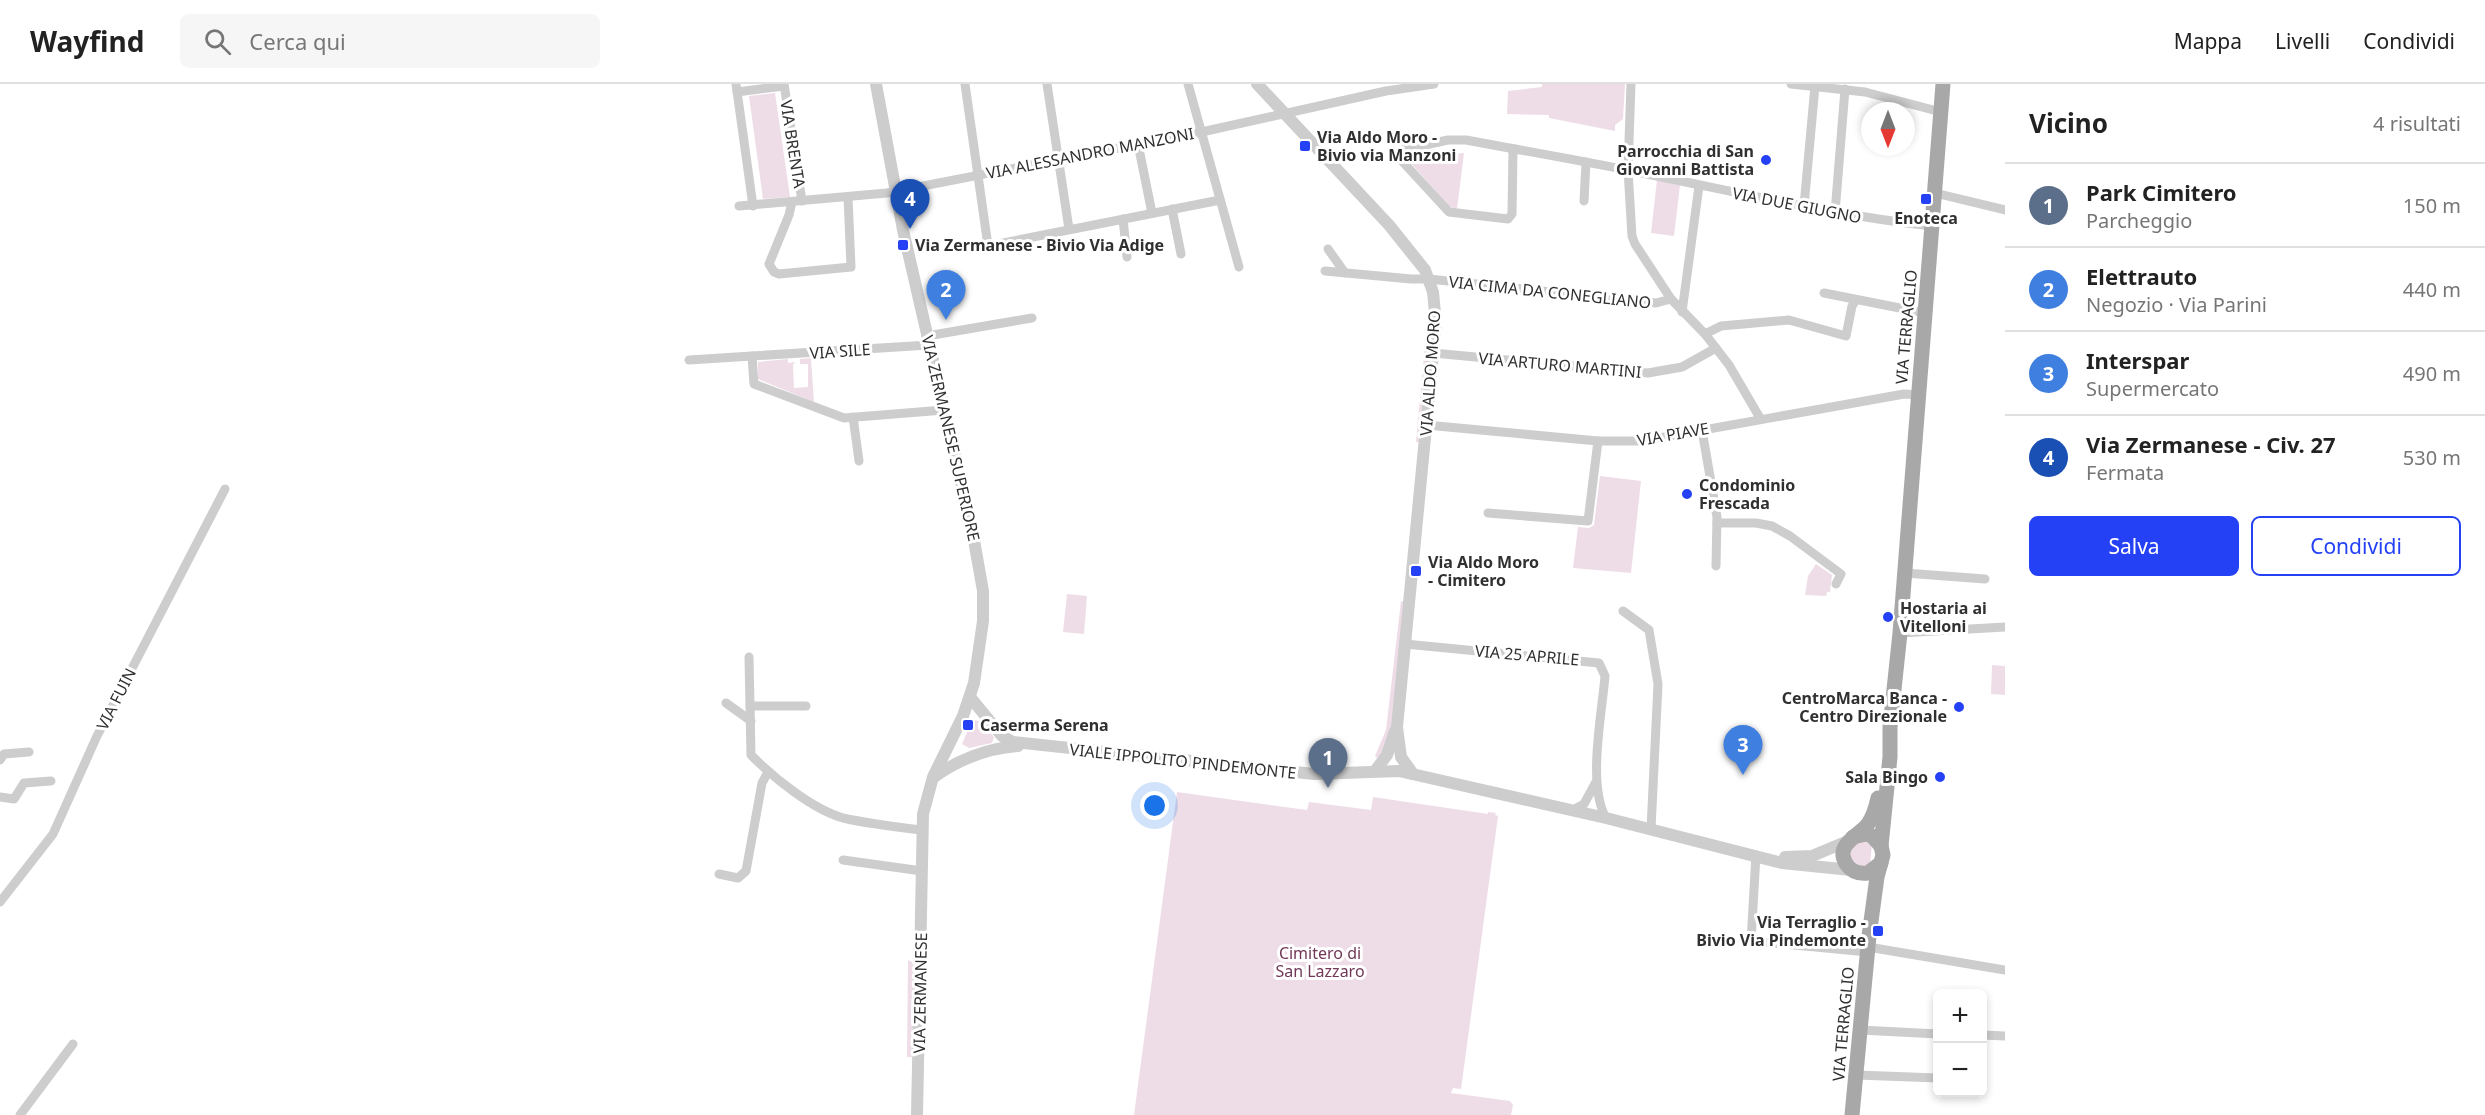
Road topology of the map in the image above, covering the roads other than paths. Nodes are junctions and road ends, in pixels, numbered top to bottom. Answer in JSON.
{"nodes":[{"id":1,"x":876,"y":84,"type":"edge"},
{"id":2,"x":964,"y":84,"type":"edge"},
{"id":3,"x":1047,"y":84,"type":"edge"},
{"id":4,"x":1188,"y":84,"type":"edge"},
{"id":5,"x":1257,"y":84,"type":"edge"},
{"id":6,"x":1434,"y":84,"type":"edge"},
{"id":7,"x":1630,"y":84,"type":"edge"},
{"id":8,"x":1791,"y":84,"type":"edge"},
{"id":9,"x":1943,"y":84,"type":"edge"},
{"id":10,"x":784,"y":85,"type":"edge"},
{"id":11,"x":1815,"y":86,"type":"junction"},
{"id":12,"x":737,"y":88,"type":"edge"},
{"id":13,"x":1845,"y":89,"type":"junction"},
{"id":14,"x":1941,"y":112,"type":"junction"},
{"id":15,"x":1285,"y":114,"type":"junction"},
{"id":16,"x":1202,"y":131,"type":"junction"},
{"id":17,"x":1138,"y":144,"type":"junction"},
{"id":18,"x":1513,"y":149,"type":"junction"},
{"id":19,"x":1060,"y":160,"type":"junction"},
{"id":20,"x":1586,"y":162,"type":"junction"},
{"id":21,"x":1628,"y":170,"type":"junction"},
{"id":22,"x":976,"y":175,"type":"junction"},
{"id":23,"x":1699,"y":186,"type":"junction"},
{"id":24,"x":896,"y":191,"type":"junction"},
{"id":25,"x":1935,"y":193,"type":"junction"},
{"id":26,"x":848,"y":196,"type":"junction"},
{"id":27,"x":1220,"y":200,"type":"junction"},
{"id":28,"x":797,"y":201,"type":"junction"},
{"id":29,"x":1584,"y":201,"type":"dead end"},
{"id":30,"x":739,"y":206,"type":"dead end"},
{"id":31,"x":753,"y":206,"type":"junction"},
{"id":32,"x":1804,"y":206,"type":"junction"},
{"id":33,"x":1172,"y":209,"type":"junction"},
{"id":34,"x":2005,"y":210,"type":"edge"},
{"id":35,"x":1152,"y":213,"type":"junction"},
{"id":36,"x":1835,"y":213,"type":"junction"},
{"id":37,"x":1123,"y":219,"type":"junction"},
{"id":38,"x":1932,"y":226,"type":"junction"},
{"id":39,"x":1069,"y":229,"type":"junction"},
{"id":40,"x":1328,"y":249,"type":"dead end"},
{"id":41,"x":1181,"y":254,"type":"dead end"},
{"id":42,"x":1127,"y":257,"type":"dead end"},
{"id":43,"x":1239,"y":267,"type":"dead end"},
{"id":44,"x":1325,"y":271,"type":"dead end"},
{"id":45,"x":1345,"y":273,"type":"junction"},
{"id":46,"x":1429,"y":279,"type":"junction"},
{"id":47,"x":1824,"y":293,"type":"dead end"},
{"id":48,"x":1671,"y":299,"type":"junction"},
{"id":49,"x":1856,"y":300,"type":"junction"},
{"id":50,"x":1682,"y":312,"type":"junction"},
{"id":51,"x":1925,"y":313,"type":"junction"},
{"id":52,"x":1032,"y":318,"type":"dead end"},
{"id":53,"x":1705,"y":334,"type":"junction"},
{"id":54,"x":928,"y":340,"type":"junction"},
{"id":55,"x":1716,"y":348,"type":"junction"},
{"id":56,"x":1433,"y":353,"type":"junction"},
{"id":57,"x":752,"y":356,"type":"junction"},
{"id":58,"x":689,"y":360,"type":"dead end"},
{"id":59,"x":1919,"y":395,"type":"junction"},
{"id":60,"x":944,"y":410,"type":"junction"},
{"id":61,"x":853,"y":417,"type":"junction"},
{"id":62,"x":1760,"y":418,"type":"junction"},
{"id":63,"x":1426,"y":425,"type":"junction"},
{"id":64,"x":1702,"y":430,"type":"junction"},
{"id":65,"x":1598,"y":441,"type":"junction"},
{"id":66,"x":858,"y":461,"type":"dead end"},
{"id":67,"x":225,"y":489,"type":"dead end"},
{"id":68,"x":1488,"y":513,"type":"dead end"},
{"id":69,"x":1717,"y":523,"type":"junction"},
{"id":70,"x":1716,"y":566,"type":"dead end"},
{"id":71,"x":1905,"y":573,"type":"junction"},
{"id":72,"x":1985,"y":579,"type":"dead end"},
{"id":73,"x":982,"y":580,"type":"joint"},
{"id":74,"x":1836,"y":584,"type":"dead end"},
{"id":75,"x":1623,"y":611,"type":"dead end"},
{"id":76,"x":2005,"y":627,"type":"edge"},
{"id":77,"x":1900,"y":633,"type":"junction"},
{"id":78,"x":1405,"y":644,"type":"junction"},
{"id":79,"x":749,"y":657,"type":"dead end"},
{"id":80,"x":970,"y":697,"type":"junction"},
{"id":81,"x":726,"y":703,"type":"dead end"},
{"id":82,"x":750,"y":706,"type":"junction"},
{"id":83,"x":806,"y":706,"type":"dead end"},
{"id":84,"x":751,"y":721,"type":"junction"},
{"id":85,"x":1397,"y":727,"type":"junction"},
{"id":86,"x":1890,"y":727,"type":"junction"},
{"id":87,"x":951,"y":739,"type":"junction"},
{"id":88,"x":1032,"y":746,"type":"junction"},
{"id":89,"x":29,"y":752,"type":"dead end"},
{"id":90,"x":979,"y":754,"type":"junction"},
{"id":91,"x":1387,"y":755,"type":"junction"},
{"id":92,"x":1401,"y":757,"type":"junction"},
{"id":93,"x":0,"y":760,"type":"edge"},
{"id":94,"x":1375,"y":771,"type":"junction"},
{"id":95,"x":1394,"y":771,"type":"junction"},
{"id":96,"x":768,"y":772,"type":"junction"},
{"id":97,"x":1413,"y":774,"type":"junction"},
{"id":98,"x":933,"y":777,"type":"junction"},
{"id":99,"x":51,"y":781,"type":"dead end"},
{"id":100,"x":1596,"y":782,"type":"junction"},
{"id":101,"x":0,"y":797,"type":"edge"},
{"id":102,"x":1572,"y":810,"type":"junction"},
{"id":103,"x":1606,"y":818,"type":"junction"},
{"id":104,"x":1652,"y":829,"type":"junction"},
{"id":105,"x":922,"y":830,"type":"junction"},
{"id":106,"x":1851,"y":839,"type":"junction"},
{"id":107,"x":1881,"y":846,"type":"junction"},
{"id":108,"x":1756,"y":855,"type":"junction"},
{"id":109,"x":843,"y":860,"type":"dead end"},
{"id":110,"x":1881,"y":863,"type":"junction"},
{"id":111,"x":922,"y":871,"type":"junction"},
{"id":112,"x":1854,"y":871,"type":"junction"},
{"id":113,"x":719,"y":874,"type":"dead end"},
{"id":114,"x":0,"y":902,"type":"edge"},
{"id":115,"x":1868,"y":945,"type":"junction"},
{"id":116,"x":2005,"y":970,"type":"edge"},
{"id":117,"x":1860,"y":1030,"type":"junction"},
{"id":118,"x":1933,"y":1034,"type":"edge"},
{"id":119,"x":1987,"y":1035,"type":"edge"},
{"id":120,"x":2005,"y":1036,"type":"edge"},
{"id":121,"x":73,"y":1044,"type":"dead end"},
{"id":122,"x":1856,"y":1075,"type":"junction"},
{"id":123,"x":1933,"y":1078,"type":"edge"},
{"id":124,"x":20,"y":1115,"type":"edge"},
{"id":125,"x":917,"y":1115,"type":"edge"},
{"id":126,"x":1852,"y":1115,"type":"edge"}],
"edges":[{"from":1,"to":24,"type":"street","name":"VIA ZERMANESE SUPERIORE"},
{"from":2,"to":22,"type":"street"},
{"from":3,"to":19,"type":"street"},
{"from":4,"to":16,"type":"street"},
{"from":5,"to":15,"type":"street","name":"VIA ALDO MORO"},
{"from":6,"to":15,"type":"street","name":"VIA ALESSANDRO MANZONI"},
{"from":7,"to":21,"type":"street"},
{"from":8,"to":11,"type":"street"},
{"from":9,"to":14,"type":"main road","name":"VIA TERRAGLIO"},
{"from":10,"to":12,"type":"street","name":"VIA BRENTA"},
{"from":10,"to":28,"type":"street","name":"VIA BRENTA"},
{"from":11,"to":13,"type":"street"},
{"from":11,"to":32,"type":"street"},
{"from":12,"to":31,"type":"street","name":"VIA BRENTA"},
{"from":13,"to":14,"type":"street"},
{"from":13,"to":36,"type":"street"},
{"from":14,"to":25,"type":"main road","name":"VIA TERRAGLIO"},
{"from":15,"to":16,"type":"street","name":"VIA ALESSANDRO MANZONI"},
{"from":15,"to":46,"type":"street","name":"VIA ALDO MORO"},
{"from":16,"to":17,"type":"street","name":"VIA ALESSANDRO MANZONI"},
{"from":16,"to":27,"type":"street"},
{"from":17,"to":19,"type":"street","name":"VIA ALESSANDRO MANZONI"},
{"from":17,"to":35,"type":"street"},
{"from":18,"to":18,"type":"street","name":"VIA DUE GIUGNO"},
{"from":18,"to":20,"type":"street","name":"VIA DUE GIUGNO"},
{"from":19,"to":22,"type":"street","name":"VIA ALESSANDRO MANZONI"},
{"from":19,"to":39,"type":"street"},
{"from":20,"to":21,"type":"street","name":"VIA DUE GIUGNO"},
{"from":20,"to":29,"type":"street"},
{"from":21,"to":23,"type":"street","name":"VIA DUE GIUGNO"},
{"from":21,"to":48,"type":"street"},
{"from":22,"to":24,"type":"street","name":"VIA ALESSANDRO MANZONI"},
{"from":22,"to":39,"type":"street"},
{"from":23,"to":32,"type":"street","name":"VIA DUE GIUGNO"},
{"from":23,"to":50,"type":"street"},
{"from":24,"to":26,"type":"street","name":"VIA ALESSANDRO MANZONI"},
{"from":24,"to":54,"type":"street","name":"VIA ZERMANESE SUPERIORE"},
{"from":25,"to":34,"type":"street"},
{"from":25,"to":38,"type":"main road","name":"VIA TERRAGLIO"},
{"from":26,"to":28,"type":"street","name":"VIA ALESSANDRO MANZONI"},
{"from":26,"to":28,"type":"street"},
{"from":27,"to":33,"type":"street"},
{"from":27,"to":43,"type":"street"},
{"from":28,"to":31,"type":"street","name":"VIA ALESSANDRO MANZONI"},
{"from":30,"to":31,"type":"street","name":"VIA ALESSANDRO MANZONI"},
{"from":32,"to":36,"type":"street","name":"VIA DUE GIUGNO"},
{"from":33,"to":35,"type":"street"},
{"from":33,"to":41,"type":"street"},
{"from":35,"to":37,"type":"street"},
{"from":36,"to":38,"type":"street","name":"VIA DUE GIUGNO"},
{"from":37,"to":39,"type":"street"},
{"from":37,"to":42,"type":"street"},
{"from":38,"to":51,"type":"main road","name":"VIA TERRAGLIO"},
{"from":40,"to":45,"type":"street"},
{"from":44,"to":45,"type":"street","name":"VIA CIMA DA CONEGLIANO"},
{"from":45,"to":46,"type":"street","name":"VIA CIMA DA CONEGLIANO"},
{"from":46,"to":48,"type":"street","name":"VIA CIMA DA CONEGLIANO"},
{"from":46,"to":56,"type":"street","name":"VIA ALDO MORO"},
{"from":47,"to":49,"type":"street"},
{"from":48,"to":50,"type":"street"},
{"from":49,"to":51,"type":"street"},
{"from":49,"to":53,"type":"street"},
{"from":50,"to":53,"type":"street"},
{"from":51,"to":59,"type":"main road","name":"VIA TERRAGLIO"},
{"from":52,"to":54,"type":"street","name":"VIA SILE"},
{"from":53,"to":55,"type":"street"},
{"from":54,"to":57,"type":"street","name":"VIA SILE"},
{"from":54,"to":60,"type":"street","name":"VIA ZERMANESE SUPERIORE"},
{"from":55,"to":56,"type":"street","name":"VIA ARTURO MARTINI"},
{"from":55,"to":62,"type":"street"},
{"from":56,"to":63,"type":"street","name":"VIA ALDO MORO"},
{"from":57,"to":58,"type":"street","name":"VIA SILE"},
{"from":57,"to":61,"type":"street"},
{"from":59,"to":62,"type":"street","name":"VIA PIAVE"},
{"from":59,"to":71,"type":"main road","name":"VIA TERRAGLIO"},
{"from":60,"to":61,"type":"street"},
{"from":60,"to":73,"type":"street","name":"VIA ZERMANESE SUPERIORE"},
{"from":61,"to":66,"type":"street"},
{"from":62,"to":64,"type":"street","name":"VIA PIAVE"},
{"from":63,"to":65,"type":"street","name":"VIA PIAVE"},
{"from":63,"to":78,"type":"street","name":"VIA ALDO MORO"},
{"from":64,"to":65,"type":"street","name":"VIA PIAVE"},
{"from":64,"to":69,"type":"street"},
{"from":65,"to":68,"type":"street"},
{"from":67,"to":114,"type":"street","name":"VIA FUIN"},
{"from":69,"to":70,"type":"street"},
{"from":69,"to":74,"type":"street"},
{"from":71,"to":72,"type":"street"},
{"from":71,"to":77,"type":"main road","name":"VIA TERRAGLIO"},
{"from":73,"to":80,"type":"street","name":"VIA ZERMANESE"},
{"from":75,"to":104,"type":"street"},
{"from":76,"to":77,"type":"street"},
{"from":77,"to":86,"type":"main road","name":"VIA TERRAGLIO"},
{"from":78,"to":85,"type":"street","name":"VIA ALDO MORO"},
{"from":78,"to":100,"type":"street","name":"VIA 25 APRILE"},
{"from":79,"to":82,"type":"street"},
{"from":80,"to":87,"type":"street","name":"VIA ZERMANESE"},
{"from":80,"to":88,"type":"street","name":"VIALE IPPOLITO PINDEMONTE"},
{"from":81,"to":84,"type":"street"},
{"from":82,"to":83,"type":"street"},
{"from":82,"to":84,"type":"street"},
{"from":84,"to":96,"type":"street"},
{"from":85,"to":91,"type":"street"},
{"from":85,"to":92,"type":"street"},
{"from":86,"to":106,"type":"main road","name":"VIA TERRAGLIO"},
{"from":86,"to":107,"type":"main road","name":"VIA TERRAGLIO"},
{"from":87,"to":90,"type":"street"},
{"from":87,"to":98,"type":"street","name":"VIA ZERMANESE"},
{"from":88,"to":90,"type":"street","name":"VIALE IPPOLITO PINDEMONTE"},
{"from":88,"to":94,"type":"street","name":"VIALE IPPOLITO PINDEMONTE"},
{"from":89,"to":93,"type":"street"},
{"from":90,"to":98,"type":"street","name":"VIALE IPPOLITO PINDEMONTE"},
{"from":91,"to":94,"type":"street"},
{"from":91,"to":95,"type":"street"},
{"from":92,"to":95,"type":"street"},
{"from":92,"to":97,"type":"street"},
{"from":94,"to":95,"type":"street","name":"VIALE IPPOLITO PINDEMONTE"},
{"from":95,"to":97,"type":"street","name":"VIALE IPPOLITO PINDEMONTE"},
{"from":96,"to":105,"type":"street"},
{"from":96,"to":113,"type":"street"},
{"from":97,"to":102,"type":"street","name":"VIALE IPPOLITO PINDEMONTE"},
{"from":98,"to":105,"type":"street","name":"VIA ZERMANESE"},
{"from":99,"to":101,"type":"street"},
{"from":100,"to":102,"type":"street","name":"VIA 25 APRILE"},
{"from":100,"to":103,"type":"street","name":"VIA 25 APRILE"},
{"from":102,"to":103,"type":"street","name":"VIALE IPPOLITO PINDEMONTE"},
{"from":103,"to":104,"type":"street","name":"VIALE IPPOLITO PINDEMONTE"},
{"from":104,"to":108,"type":"street","name":"VIALE IPPOLITO PINDEMONTE"},
{"from":105,"to":111,"type":"street","name":"VIA ZERMANESE"},
{"from":106,"to":107,"type":"main road"},
{"from":106,"to":108,"type":"street","name":"VIALE IPPOLITO PINDEMONTE"},
{"from":106,"to":112,"type":"main road"},
{"from":107,"to":110,"type":"main road"},
{"from":108,"to":112,"type":"street","name":"VIALE IPPOLITO PINDEMONTE"},
{"from":108,"to":115,"type":"street"},
{"from":109,"to":111,"type":"street"},
{"from":110,"to":112,"type":"main road"},
{"from":110,"to":115,"type":"main road","name":"VIA TERRAGLIO"},
{"from":111,"to":125,"type":"street","name":"VIA ZERMANESE"},
{"from":112,"to":115,"type":"main road","name":"VIA TERRAGLIO"},
{"from":115,"to":116,"type":"street"},
{"from":115,"to":117,"type":"main road","name":"VIA TERRAGLIO"},
{"from":117,"to":118,"type":"street"},
{"from":117,"to":122,"type":"main road","name":"VIA TERRAGLIO"},
{"from":119,"to":120,"type":"street"},
{"from":121,"to":124,"type":"street"},
{"from":122,"to":123,"type":"street"},
{"from":122,"to":126,"type":"main road","name":"VIA TERRAGLIO"}]}
